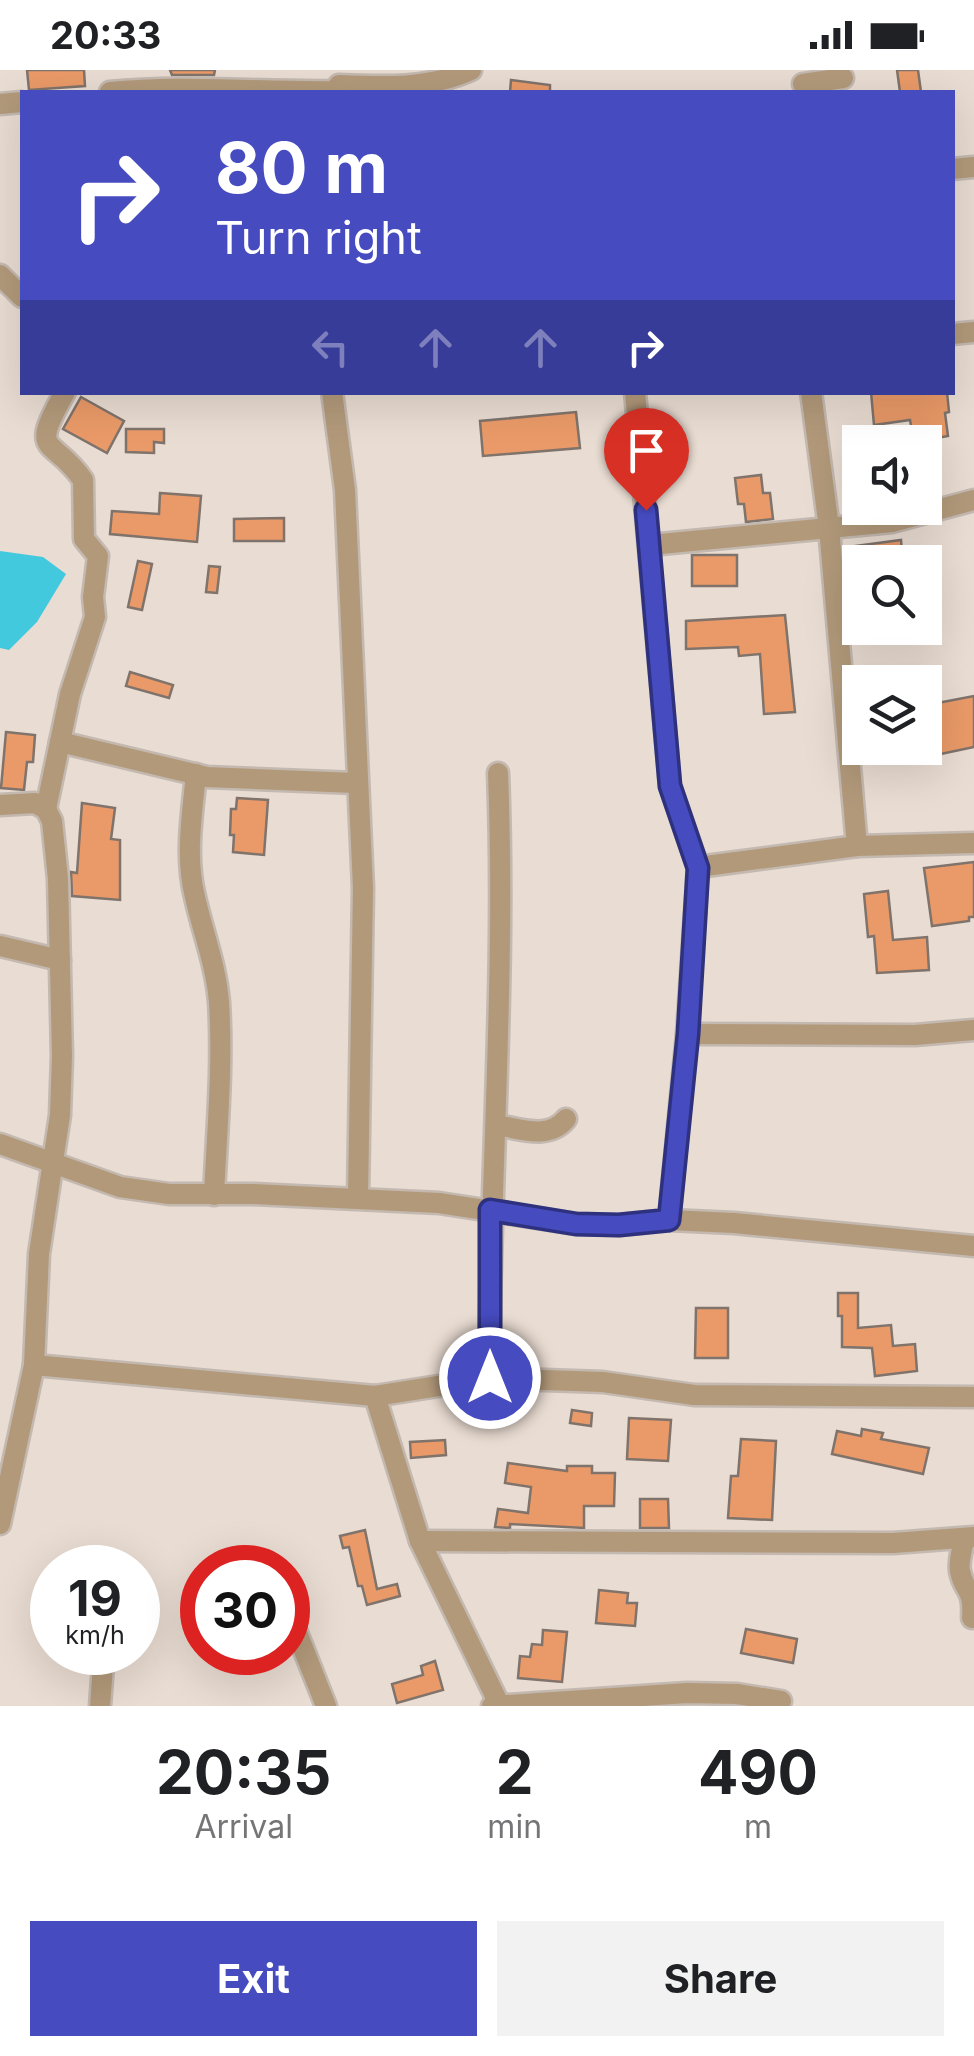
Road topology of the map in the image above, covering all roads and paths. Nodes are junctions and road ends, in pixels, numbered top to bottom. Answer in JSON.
{"nodes":[{"id":1,"x":471,"y":70,"type":"edge"},
{"id":2,"x":843,"y":78,"type":"dead end"},
{"id":3,"x":802,"y":82,"type":"edge"},
{"id":4,"x":339,"y":84,"type":"edge"},
{"id":5,"x":140,"y":90,"type":"edge"},
{"id":6,"x":0,"y":274,"type":"edge"},
{"id":7,"x":20,"y":295,"type":"edge"},
{"id":8,"x":62,"y":395,"type":"edge"},
{"id":9,"x":332,"y":395,"type":"edge"},
{"id":10,"x":635,"y":395,"type":"edge"},
{"id":11,"x":812,"y":395,"type":"edge"},
{"id":12,"x":974,"y":500,"type":"edge"},
{"id":13,"x":829,"y":528,"type":"junction"},
{"id":14,"x":650,"y":545,"type":"junction"},
{"id":15,"x":60,"y":742,"type":"junction"},
{"id":16,"x":498,"y":773,"type":"dead end"},
{"id":17,"x":196,"y":774,"type":"junction"},
{"id":18,"x":356,"y":783,"type":"junction"},
{"id":19,"x":0,"y":805,"type":"edge"},
{"id":20,"x":46,"y":809,"type":"junction"},
{"id":21,"x":974,"y":843,"type":"edge"},
{"id":22,"x":856,"y":846,"type":"junction"},
{"id":23,"x":698,"y":868,"type":"junction"},
{"id":24,"x":0,"y":946,"type":"edge"},
{"id":25,"x":60,"y":960,"type":"junction"},
{"id":26,"x":974,"y":1030,"type":"edge"},
{"id":27,"x":688,"y":1034,"type":"junction"},
{"id":28,"x":566,"y":1119,"type":"dead end"},
{"id":29,"x":497,"y":1125,"type":"junction"},
{"id":30,"x":0,"y":1144,"type":"edge"},
{"id":31,"x":54,"y":1164,"type":"junction"},
{"id":32,"x":214,"y":1195,"type":"junction"},
{"id":33,"x":358,"y":1198,"type":"junction"},
{"id":34,"x":490,"y":1210,"type":"junction"},
{"id":35,"x":669,"y":1220,"type":"junction"},
{"id":36,"x":974,"y":1246,"type":"edge"},
{"id":37,"x":34,"y":1365,"type":"junction"},
{"id":38,"x":490,"y":1378,"type":"junction"},
{"id":39,"x":375,"y":1396,"type":"junction"},
{"id":40,"x":974,"y":1397,"type":"edge"},
{"id":41,"x":0,"y":1524,"type":"edge"},
{"id":42,"x":969,"y":1538,"type":"edge"},
{"id":43,"x":420,"y":1541,"type":"junction"},
{"id":44,"x":972,"y":1618,"type":"edge"},
{"id":45,"x":310,"y":1666,"type":"edge"},
{"id":46,"x":102,"y":1675,"type":"edge"},
{"id":47,"x":781,"y":1701,"type":"dead end"},
{"id":48,"x":497,"y":1705,"type":"edge"},
{"id":49,"x":100,"y":1706,"type":"edge"},
{"id":50,"x":326,"y":1706,"type":"edge"}],
"edges":[{"from":1,"to":4,"type":"street"},
{"from":2,"to":3,"type":"street"},
{"from":4,"to":5,"type":"street"},
{"from":6,"to":7,"type":"street"},
{"from":8,"to":15,"type":"street"},
{"from":9,"to":18,"type":"street"},
{"from":10,"to":14,"type":"street"},
{"from":11,"to":13,"type":"street"},
{"from":12,"to":13,"type":"street"},
{"from":13,"to":14,"type":"street"},
{"from":13,"to":22,"type":"street"},
{"from":14,"to":23,"type":"street"},
{"from":15,"to":17,"type":"street"},
{"from":15,"to":20,"type":"street"},
{"from":16,"to":29,"type":"street"},
{"from":17,"to":18,"type":"street"},
{"from":17,"to":32,"type":"street"},
{"from":18,"to":33,"type":"street"},
{"from":19,"to":20,"type":"street"},
{"from":20,"to":25,"type":"street"},
{"from":21,"to":22,"type":"street"},
{"from":22,"to":23,"type":"street"},
{"from":23,"to":27,"type":"street"},
{"from":24,"to":25,"type":"street"},
{"from":25,"to":31,"type":"street"},
{"from":26,"to":27,"type":"street"},
{"from":27,"to":35,"type":"street"},
{"from":28,"to":29,"type":"street"},
{"from":29,"to":34,"type":"street"},
{"from":30,"to":31,"type":"street"},
{"from":31,"to":32,"type":"street"},
{"from":31,"to":37,"type":"street"},
{"from":32,"to":33,"type":"street"},
{"from":33,"to":34,"type":"street"},
{"from":34,"to":35,"type":"street"},
{"from":34,"to":38,"type":"street"},
{"from":35,"to":36,"type":"street"},
{"from":37,"to":39,"type":"street"},
{"from":37,"to":41,"type":"street"},
{"from":38,"to":39,"type":"street"},
{"from":38,"to":40,"type":"street"},
{"from":39,"to":43,"type":"street"},
{"from":42,"to":43,"type":"street"},
{"from":42,"to":44,"type":"street"},
{"from":43,"to":48,"type":"street"},
{"from":45,"to":50,"type":"street"},
{"from":46,"to":49,"type":"street"},
{"from":47,"to":48,"type":"street"}]}
